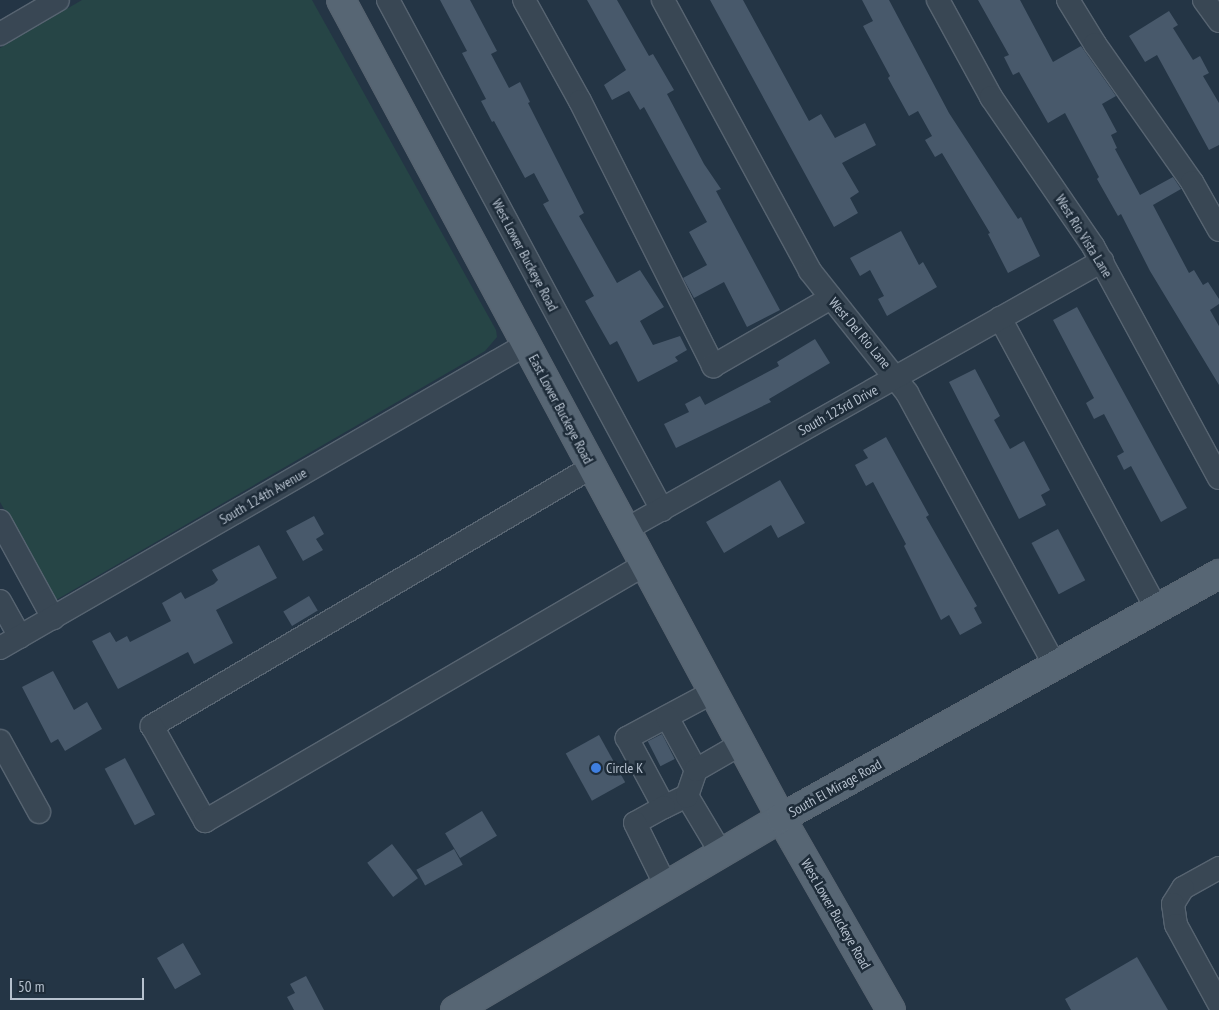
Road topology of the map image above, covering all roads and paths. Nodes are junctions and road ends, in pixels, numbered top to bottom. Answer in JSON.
{"nodes":[{"id":1,"x":58,"y":0,"type":"edge"},
{"id":2,"x":341,"y":0,"type":"edge"},
{"id":3,"x":388,"y":0,"type":"edge"},
{"id":4,"x":524,"y":0,"type":"edge"},
{"id":5,"x":663,"y":0,"type":"edge"},
{"id":6,"x":938,"y":0,"type":"edge"},
{"id":7,"x":1068,"y":0,"type":"edge"},
{"id":8,"x":1204,"y":0,"type":"edge"},
{"id":9,"x":1219,"y":21,"type":"edge"},
{"id":10,"x":0,"y":34,"type":"edge"},
{"id":11,"x":1219,"y":230,"type":"edge"},
{"id":12,"x":1102,"y":261,"type":"junction"},
{"id":13,"x":831,"y":298,"type":"junction"},
{"id":14,"x":1000,"y":318,"type":"junction"},
{"id":15,"x":527,"y":344,"type":"junction"},
{"id":16,"x":897,"y":377,"type":"junction"},
{"id":17,"x":592,"y":467,"type":"junction"},
{"id":18,"x":1219,"y":478,"type":"edge"},
{"id":19,"x":662,"y":510,"type":"junction"},
{"id":20,"x":0,"y":521,"type":"edge"},
{"id":21,"x":626,"y":530,"type":"junction"},
{"id":22,"x":644,"y":565,"type":"junction"},
{"id":23,"x":1219,"y":574,"type":"edge"},
{"id":24,"x":0,"y":601,"type":"edge"},
{"id":25,"x":1157,"y":609,"type":"junction"},
{"id":26,"x":53,"y":618,"type":"junction"},
{"id":27,"x":20,"y":637,"type":"junction"},
{"id":28,"x":0,"y":648,"type":"edge"},
{"id":29,"x":1055,"y":666,"type":"junction"},
{"id":30,"x":713,"y":692,"type":"junction"},
{"id":31,"x":667,"y":717,"type":"junction"},
{"id":32,"x":0,"y":741,"type":"edge"},
{"id":33,"x":741,"y":744,"type":"junction"},
{"id":34,"x":696,"y":770,"type":"junction"},
{"id":35,"x":687,"y":796,"type":"junction"},
{"id":36,"x":664,"y":807,"type":"junction"},
{"id":37,"x":39,"y":812,"type":"dead end"},
{"id":38,"x":781,"y":818,"type":"junction"},
{"id":39,"x":720,"y":853,"type":"junction"},
{"id":40,"x":1219,"y":868,"type":"edge"},
{"id":41,"x":666,"y":886,"type":"junction"},
{"id":42,"x":1219,"y":1004,"type":"edge"},
{"id":43,"x":455,"y":1010,"type":"edge"},
{"id":44,"x":891,"y":1010,"type":"edge"}],
"edges":[{"from":1,"to":10,"type":"street"},
{"from":2,"to":15,"type":"main road","name":"East Lower Buckeye Road"},
{"from":3,"to":19,"type":"street","name":"West Lower Buckeye Road"},
{"from":4,"to":13,"type":"street"},
{"from":5,"to":13,"type":"street","name":"West Del Rio Lane"},
{"from":6,"to":12,"type":"street","name":"West Rio Vista Lane"},
{"from":7,"to":11,"type":"street"},
{"from":8,"to":9,"type":"street"},
{"from":12,"to":14,"type":"street","name":"South 123rd Drive"},
{"from":12,"to":18,"type":"street","name":"West Rio Vista Lane"},
{"from":13,"to":16,"type":"street","name":"West Del Rio Lane"},
{"from":14,"to":16,"type":"street","name":"South 123rd Drive"},
{"from":14,"to":25,"type":"street"},
{"from":15,"to":17,"type":"main road","name":"East Lower Buckeye Road"},
{"from":15,"to":26,"type":"street","name":"South 124th Avenue"},
{"from":16,"to":19,"type":"street","name":"South 123rd Drive"},
{"from":16,"to":29,"type":"street","name":"West Del Rio Lane"},
{"from":17,"to":21,"type":"main road","name":"East Lower Buckeye Road"},
{"from":17,"to":22,"type":"street"},
{"from":19,"to":21,"type":"street","name":"South 123rd Drive"},
{"from":20,"to":26,"type":"street"},
{"from":21,"to":22,"type":"main road","name":"East Lower Buckeye Road"},
{"from":22,"to":30,"type":"main road","name":"East Lower Buckeye Road"},
{"from":23,"to":25,"type":"main road","name":"South El Mirage Road"},
{"from":24,"to":27,"type":"street"},
{"from":25,"to":29,"type":"main road","name":"South El Mirage Road"},
{"from":26,"to":27,"type":"street","name":"South 124th Avenue"},
{"from":27,"to":28,"type":"street","name":"South 124th Avenue"},
{"from":29,"to":38,"type":"main road","name":"South El Mirage Road"},
{"from":30,"to":31,"type":"street"},
{"from":30,"to":33,"type":"main road","name":"East Lower Buckeye Road"},
{"from":31,"to":34,"type":"street"},
{"from":31,"to":36,"type":"street"},
{"from":32,"to":37,"type":"street"},
{"from":33,"to":34,"type":"street"},
{"from":33,"to":38,"type":"main road","name":"East Lower Buckeye Road"},
{"from":34,"to":35,"type":"street"},
{"from":35,"to":36,"type":"street"},
{"from":35,"to":39,"type":"street"},
{"from":36,"to":41,"type":"street"},
{"from":38,"to":39,"type":"main road","name":"South El Mirage Road"},
{"from":38,"to":44,"type":"main road","name":"West Lower Buckeye Road"},
{"from":39,"to":41,"type":"main road","name":"South El Mirage Road"},
{"from":40,"to":42,"type":"street"},
{"from":41,"to":43,"type":"main road","name":"South El Mirage Road"}]}
